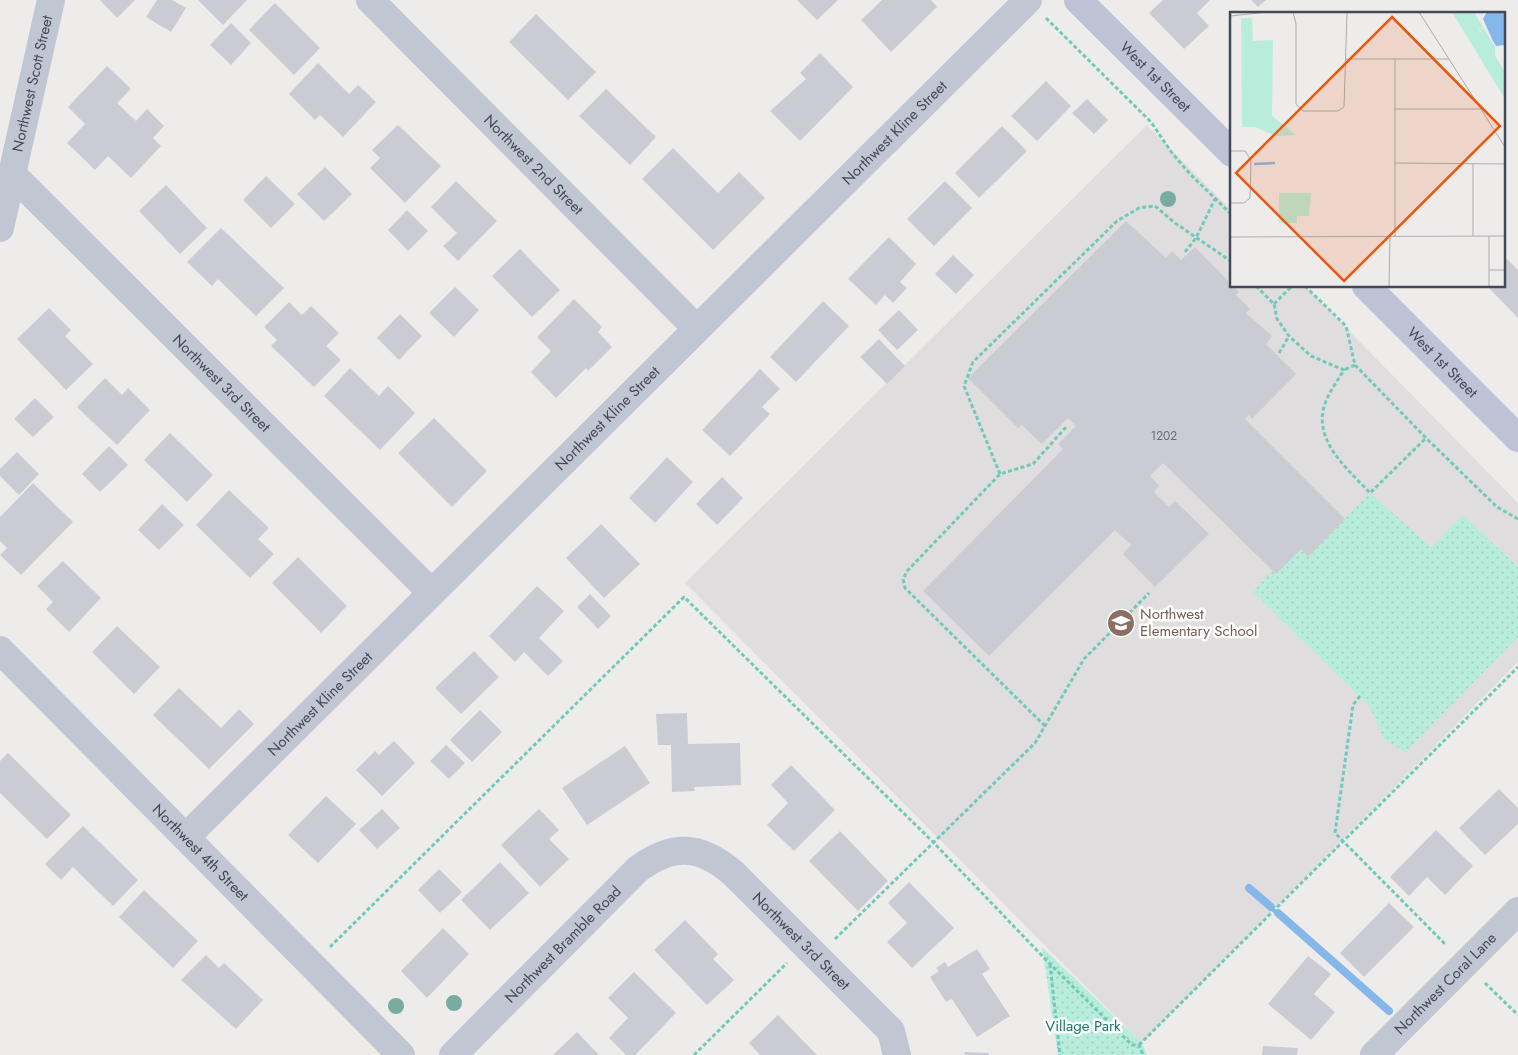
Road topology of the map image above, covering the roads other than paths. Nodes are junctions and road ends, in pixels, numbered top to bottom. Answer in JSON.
{"nodes":[{"id":1,"x":51,"y":0,"type":"edge"},
{"id":2,"x":370,"y":0,"type":"edge"},
{"id":3,"x":1078,"y":0,"type":"edge"},
{"id":4,"x":1034,"y":6,"type":"edge"},
{"id":5,"x":1230,"y":151,"type":"edge"},
{"id":6,"x":12,"y":174,"type":"junction"},
{"id":7,"x":0,"y":228,"type":"edge"},
{"id":8,"x":1368,"y":288,"type":"edge"},
{"id":9,"x":698,"y":329,"type":"junction"},
{"id":10,"x":1518,"y":438,"type":"edge"},
{"id":11,"x":431,"y":592,"type":"junction"},
{"id":12,"x":0,"y":650,"type":"edge"},
{"id":13,"x":186,"y":837,"type":"junction"},
{"id":14,"x":682,"y":850,"type":"joint"},
{"id":15,"x":1518,"y":911,"type":"edge"},
{"id":16,"x":401,"y":1055,"type":"edge"},
{"id":17,"x":453,"y":1055,"type":"edge"},
{"id":18,"x":897,"y":1055,"type":"edge"},
{"id":19,"x":1374,"y":1055,"type":"edge"}],
"edges":[{"from":1,"to":6,"type":"street","name":"Northwest Scott Street"},
{"from":2,"to":9,"type":"street","name":"Northwest 2nd Street"},
{"from":3,"to":5,"type":"main road","name":"West 1st Street"},
{"from":4,"to":9,"type":"street","name":"Northwest Kline Street"},
{"from":6,"to":7,"type":"street","name":"Northwest Scott Street"},
{"from":6,"to":11,"type":"street","name":"Northwest 3rd Street"},
{"from":8,"to":10,"type":"main road","name":"West 1st Street"},
{"from":9,"to":11,"type":"street","name":"Northwest Kline Street"},
{"from":11,"to":13,"type":"street","name":"Northwest Kline Street"},
{"from":12,"to":13,"type":"street","name":"Northwest 4th Street"},
{"from":13,"to":16,"type":"street","name":"Northwest 4th Street"},
{"from":14,"to":17,"type":"street","name":"Northwest Bramble Road"},
{"from":14,"to":18,"type":"street","name":"Northwest 3rd Street"},
{"from":15,"to":19,"type":"street","name":"Northwest Coral Lane"}]}
